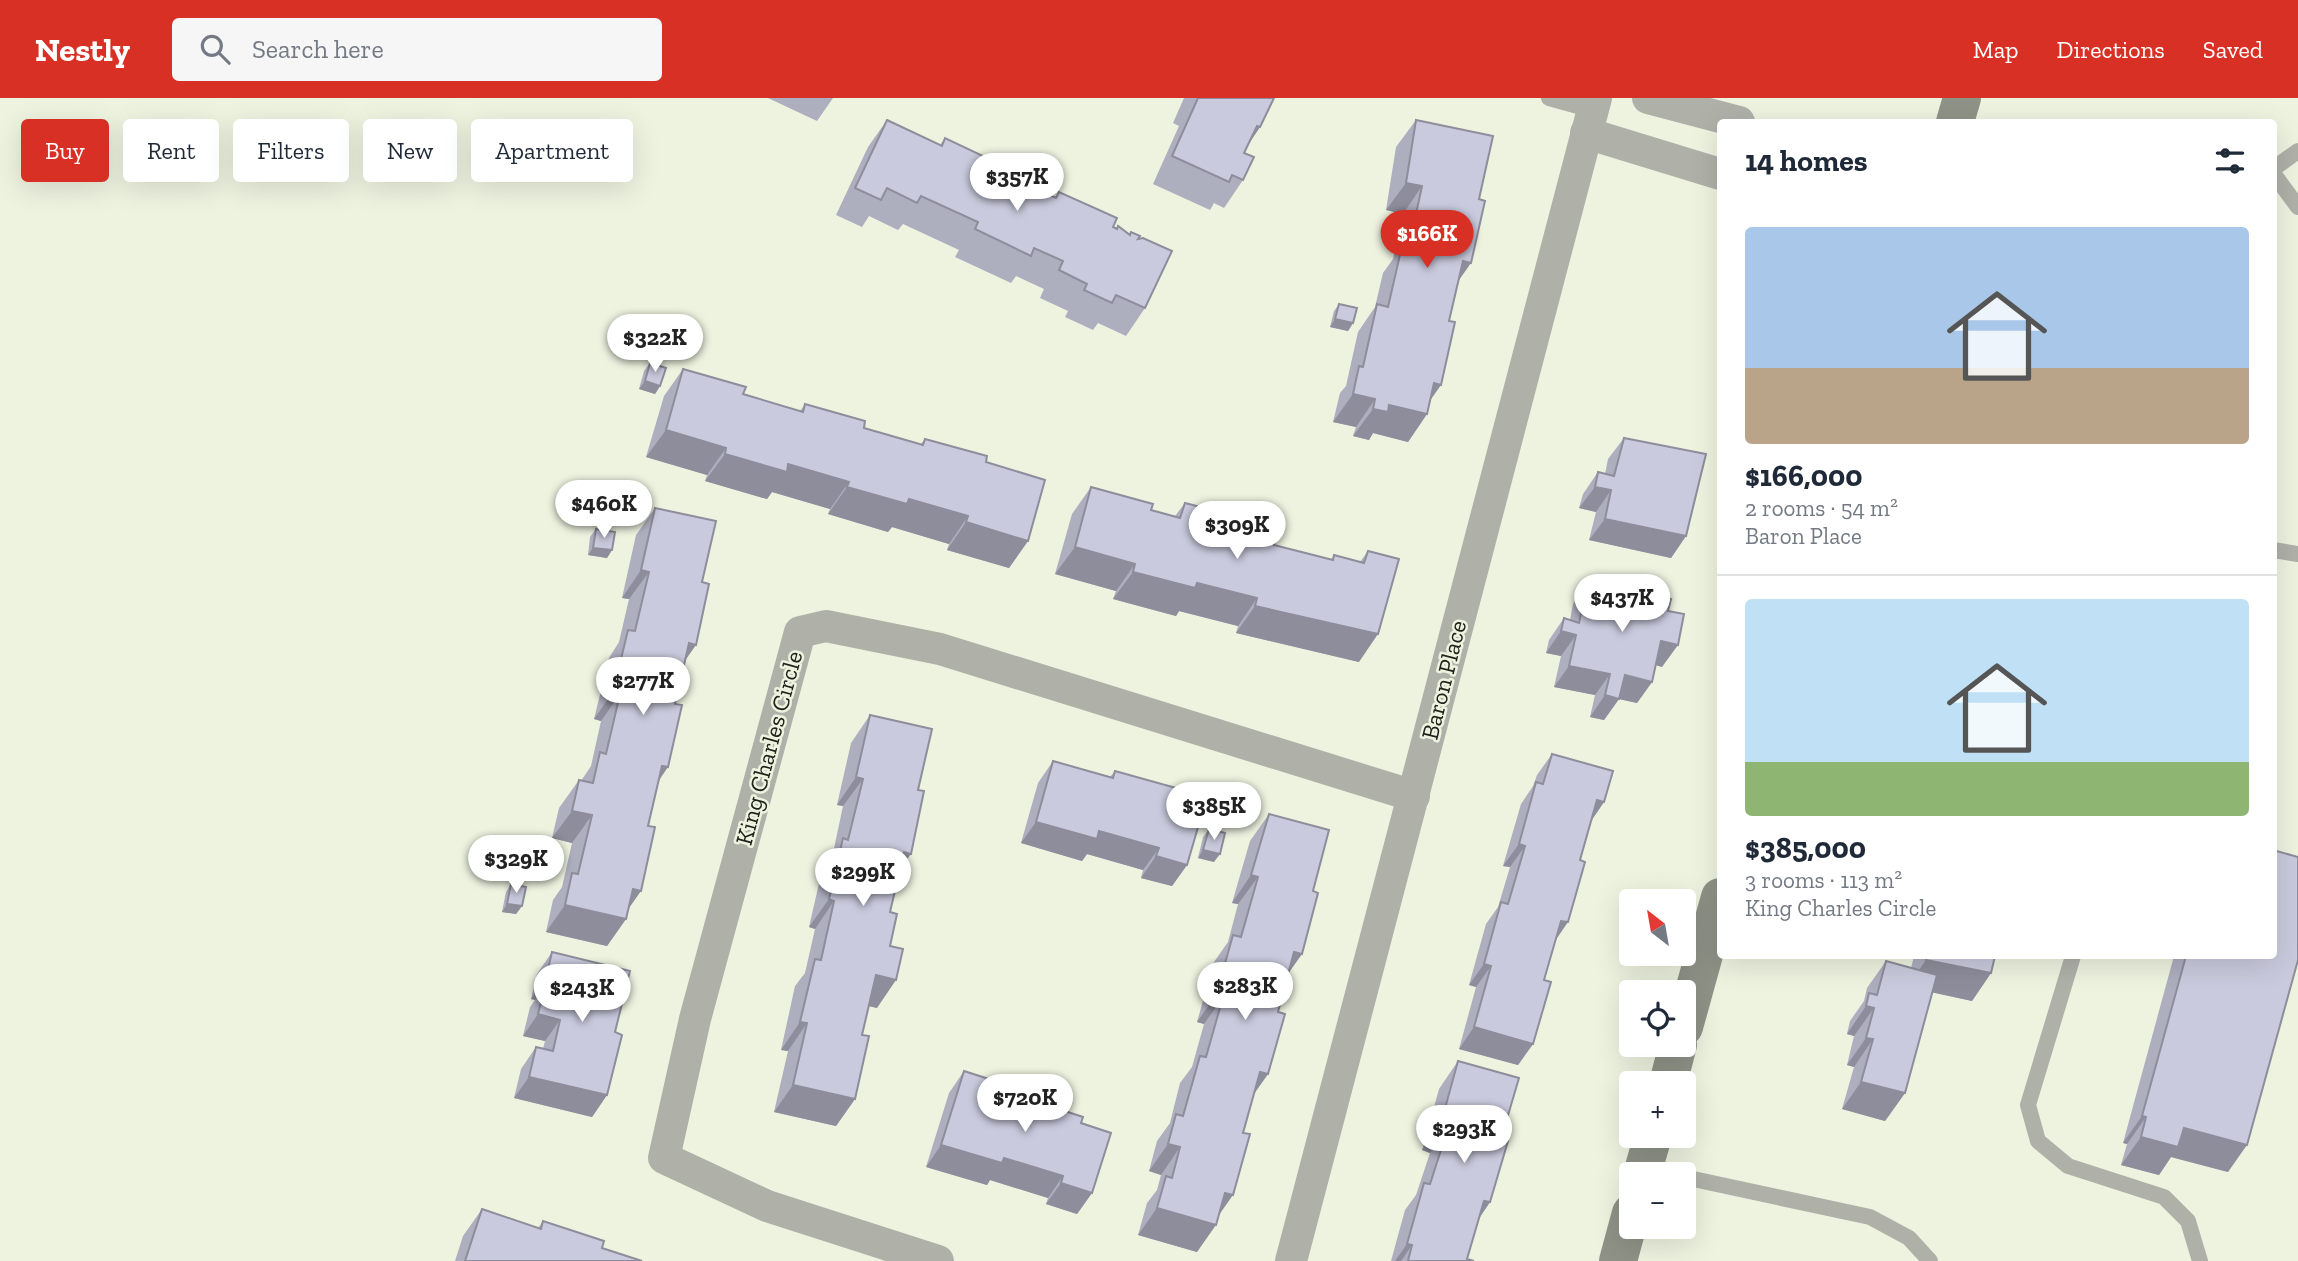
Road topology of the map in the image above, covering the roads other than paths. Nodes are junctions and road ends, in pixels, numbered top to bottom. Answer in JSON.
{"nodes":[{"id":1,"x":1549,"y":98,"type":"edge"},
{"id":2,"x":1648,"y":98,"type":"edge"},
{"id":3,"x":1962,"y":98,"type":"edge"},
{"id":4,"x":1591,"y":114,"type":"edge"},
{"id":5,"x":1728,"y":119,"type":"edge"},
{"id":6,"x":1956,"y":119,"type":"edge"},
{"id":7,"x":2298,"y":151,"type":"edge"},
{"id":8,"x":2277,"y":168,"type":"edge"},
{"id":9,"x":1717,"y":173,"type":"edge"},
{"id":10,"x":2277,"y":177,"type":"edge"},
{"id":11,"x":2298,"y":207,"type":"edge"},
{"id":12,"x":2277,"y":551,"type":"edge"},
{"id":13,"x":2298,"y":554,"type":"edge"},
{"id":14,"x":1414,"y":796,"type":"junction"},
{"id":15,"x":1717,"y":908,"type":"edge"},
{"id":16,"x":2072,"y":959,"type":"edge"},
{"id":17,"x":1696,"y":984,"type":"edge"},
{"id":18,"x":1696,"y":1180,"type":"edge"},
{"id":19,"x":1624,"y":1239,"type":"edge"},
{"id":20,"x":938,"y":1261,"type":"edge"},
{"id":21,"x":1291,"y":1261,"type":"edge"},
{"id":22,"x":1618,"y":1261,"type":"edge"},
{"id":23,"x":1930,"y":1261,"type":"edge"},
{"id":24,"x":2200,"y":1261,"type":"edge"}],
"edges":[{"from":1,"to":4,"type":"lane"},
{"from":2,"to":5,"type":"street"},
{"from":3,"to":6,"type":"main road"},
{"from":4,"to":9,"type":"street"},
{"from":4,"to":14,"type":"street","name":"Baron Place"},
{"from":7,"to":8,"type":"lane"},
{"from":10,"to":11,"type":"lane"},
{"from":12,"to":13,"type":"lane"},
{"from":14,"to":20,"type":"street","name":"King Charles Circle"},
{"from":14,"to":21,"type":"street","name":"Baron Place"},
{"from":15,"to":17,"type":"main road"},
{"from":16,"to":24,"type":"lane"},
{"from":18,"to":23,"type":"lane"},
{"from":19,"to":22,"type":"main road"}]}
